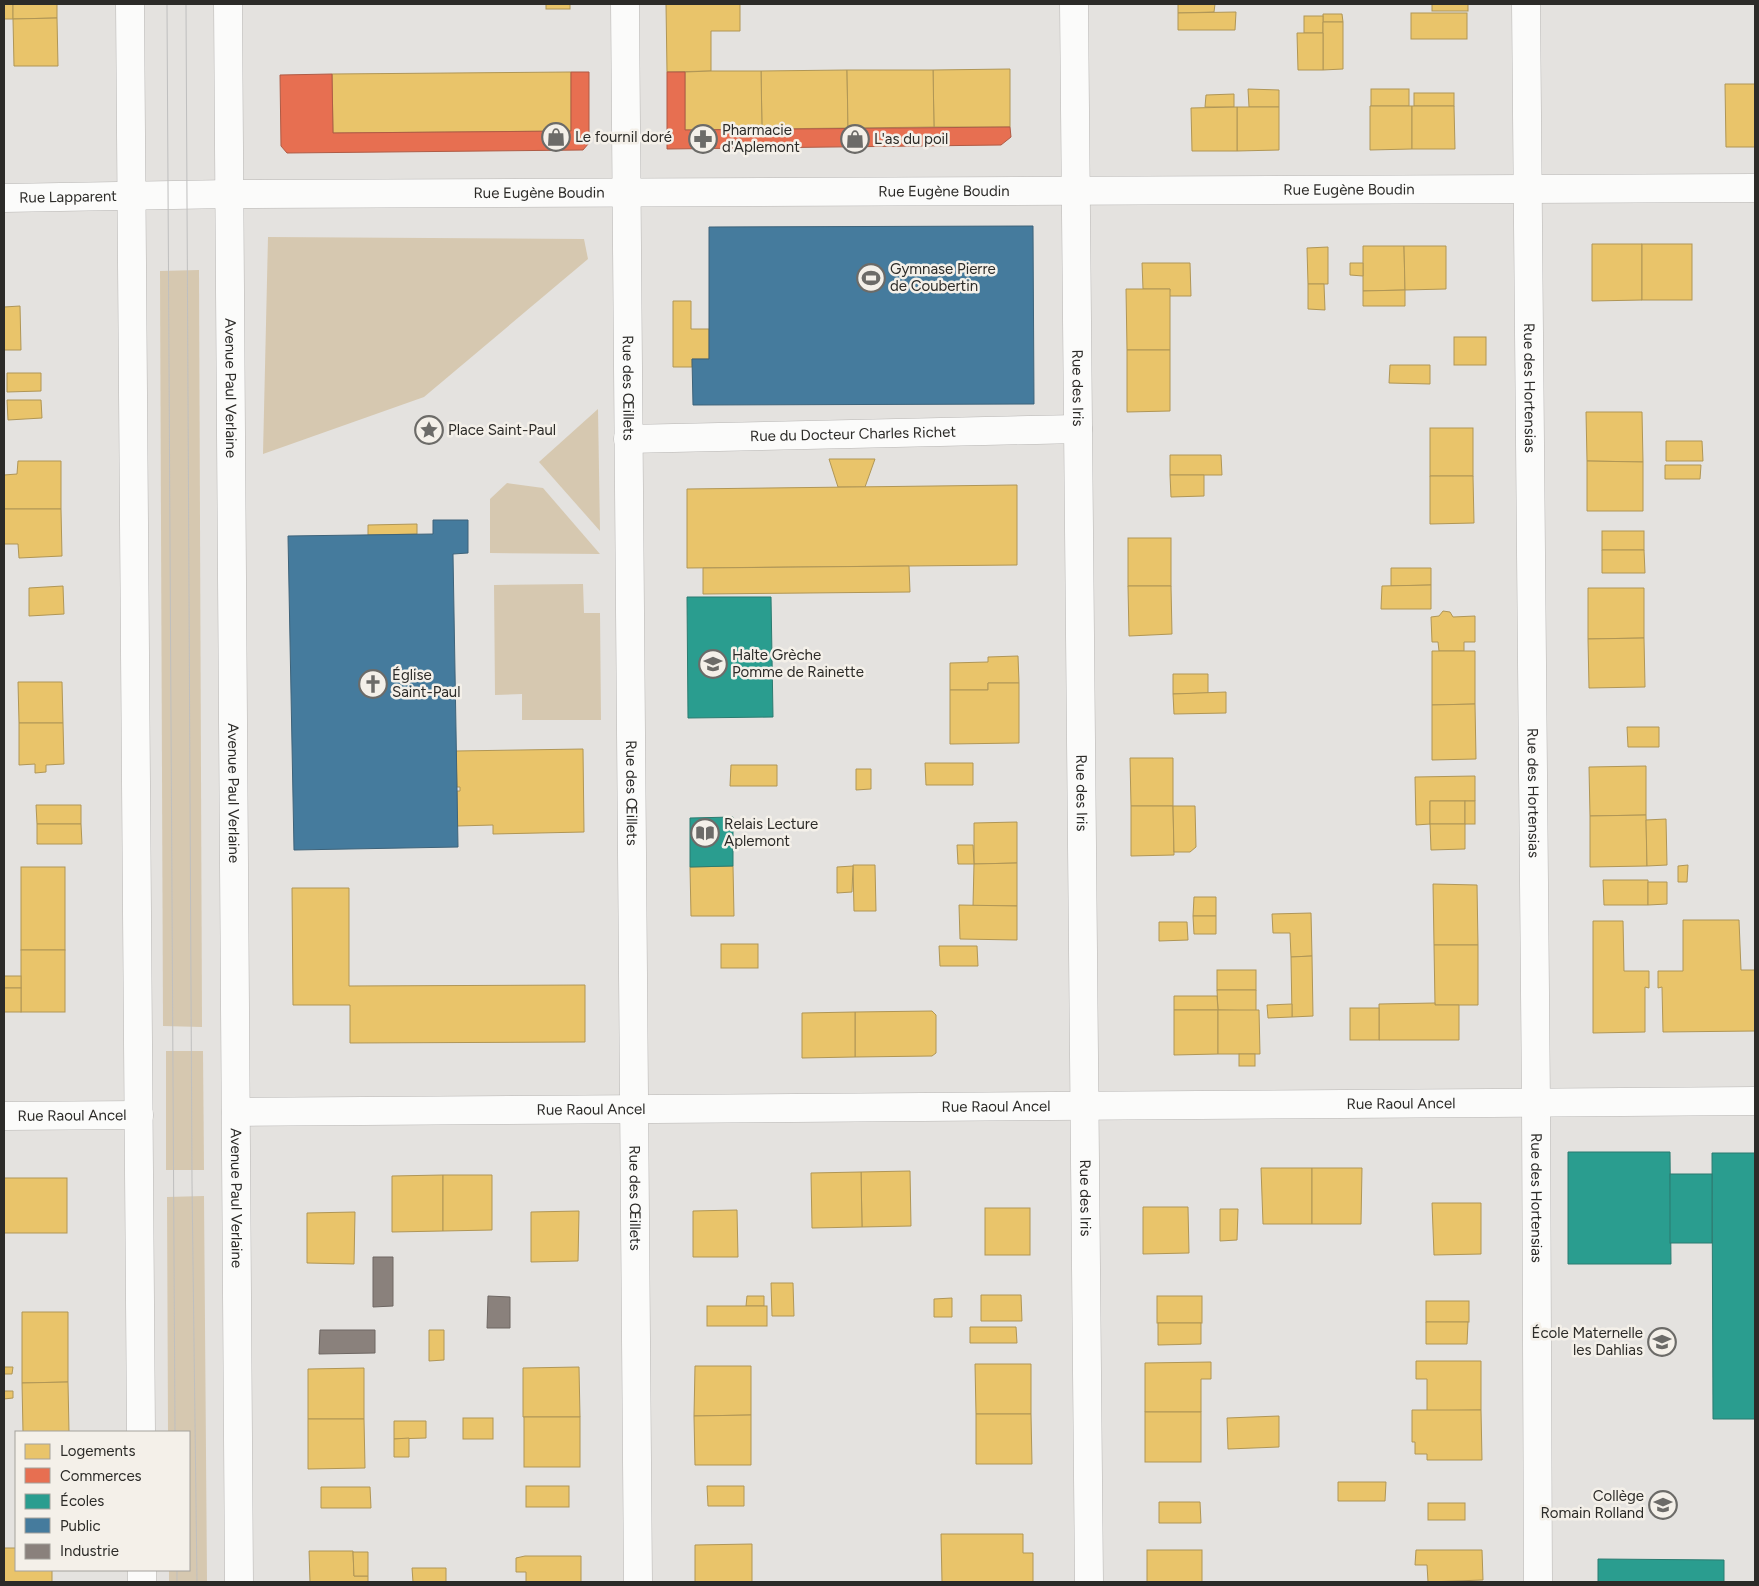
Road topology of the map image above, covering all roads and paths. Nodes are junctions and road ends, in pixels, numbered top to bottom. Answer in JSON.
{"nodes":[{"id":1,"x":130,"y":4,"type":"edge"},
{"id":2,"x":228,"y":4,"type":"edge"},
{"id":3,"x":625,"y":4,"type":"edge"},
{"id":4,"x":1074,"y":4,"type":"edge"},
{"id":5,"x":1526,"y":4,"type":"edge"},
{"id":6,"x":1527,"y":188,"type":"junction"},
{"id":7,"x":1755,"y":188,"type":"edge"},
{"id":8,"x":626,"y":192,"type":"junction"},
{"id":9,"x":1077,"y":192,"type":"junction"},
{"id":10,"x":230,"y":194,"type":"junction"},
{"id":11,"x":132,"y":197,"type":"junction"},
{"id":12,"x":4,"y":198,"type":"edge"},
{"id":13,"x":1078,"y":429,"type":"junction"},
{"id":14,"x":628,"y":440,"type":"junction"},
{"id":15,"x":1755,"y":1101,"type":"edge"},
{"id":16,"x":1536,"y":1103,"type":"junction"},
{"id":17,"x":1085,"y":1106,"type":"junction"},
{"id":18,"x":634,"y":1109,"type":"junction"},
{"id":19,"x":236,"y":1112,"type":"junction"},
{"id":20,"x":139,"y":1115,"type":"junction"},
{"id":21,"x":4,"y":1116,"type":"edge"},
{"id":22,"x":141,"y":1431,"type":"edge"},
{"id":23,"x":239,"y":1582,"type":"edge"},
{"id":24,"x":638,"y":1582,"type":"edge"},
{"id":25,"x":1090,"y":1582,"type":"edge"},
{"id":26,"x":1538,"y":1582,"type":"edge"}],
"edges":[{"from":1,"to":11,"type":"street"},
{"from":2,"to":10,"type":"street","name":"Avenue Paul Verlaine"},
{"from":3,"to":8,"type":"street","name":"Rue des Œillets"},
{"from":4,"to":9,"type":"street","name":"Rue des Iris"},
{"from":5,"to":6,"type":"street","name":"Rue des Hortensias"},
{"from":6,"to":7,"type":"street","name":"Rue Eugène Boudin"},
{"from":6,"to":9,"type":"street","name":"Rue Eugène Boudin"},
{"from":6,"to":16,"type":"street","name":"Rue des Hortensias"},
{"from":8,"to":9,"type":"street","name":"Rue Eugène Boudin"},
{"from":8,"to":10,"type":"street","name":"Rue Eugène Boudin"},
{"from":8,"to":14,"type":"street","name":"Rue des Œillets"},
{"from":9,"to":13,"type":"street","name":"Rue des Iris"},
{"from":10,"to":11,"type":"street","name":"Rue Eugène Boudin"},
{"from":10,"to":19,"type":"street","name":"Avenue Paul Verlaine"},
{"from":11,"to":12,"type":"street","name":"Rue Lapparent"},
{"from":11,"to":20,"type":"street"},
{"from":13,"to":14,"type":"street","name":"Rue du Docteur Charles Richet"},
{"from":13,"to":17,"type":"street","name":"Rue des Iris"},
{"from":14,"to":18,"type":"street","name":"Rue des Œillets"},
{"from":15,"to":16,"type":"street","name":"Rue Raoul Ancel"},
{"from":16,"to":17,"type":"street","name":"Rue Raoul Ancel"},
{"from":16,"to":26,"type":"street","name":"Rue des Hortensias"},
{"from":17,"to":18,"type":"street","name":"Rue Raoul Ancel"},
{"from":17,"to":25,"type":"street","name":"Rue des Iris"},
{"from":18,"to":19,"type":"street","name":"Rue Raoul Ancel"},
{"from":18,"to":24,"type":"street","name":"Rue des Œillets"},
{"from":19,"to":23,"type":"street","name":"Avenue Paul Verlaine"},
{"from":20,"to":21,"type":"street","name":"Rue Raoul Ancel"},
{"from":20,"to":22,"type":"street"}]}
